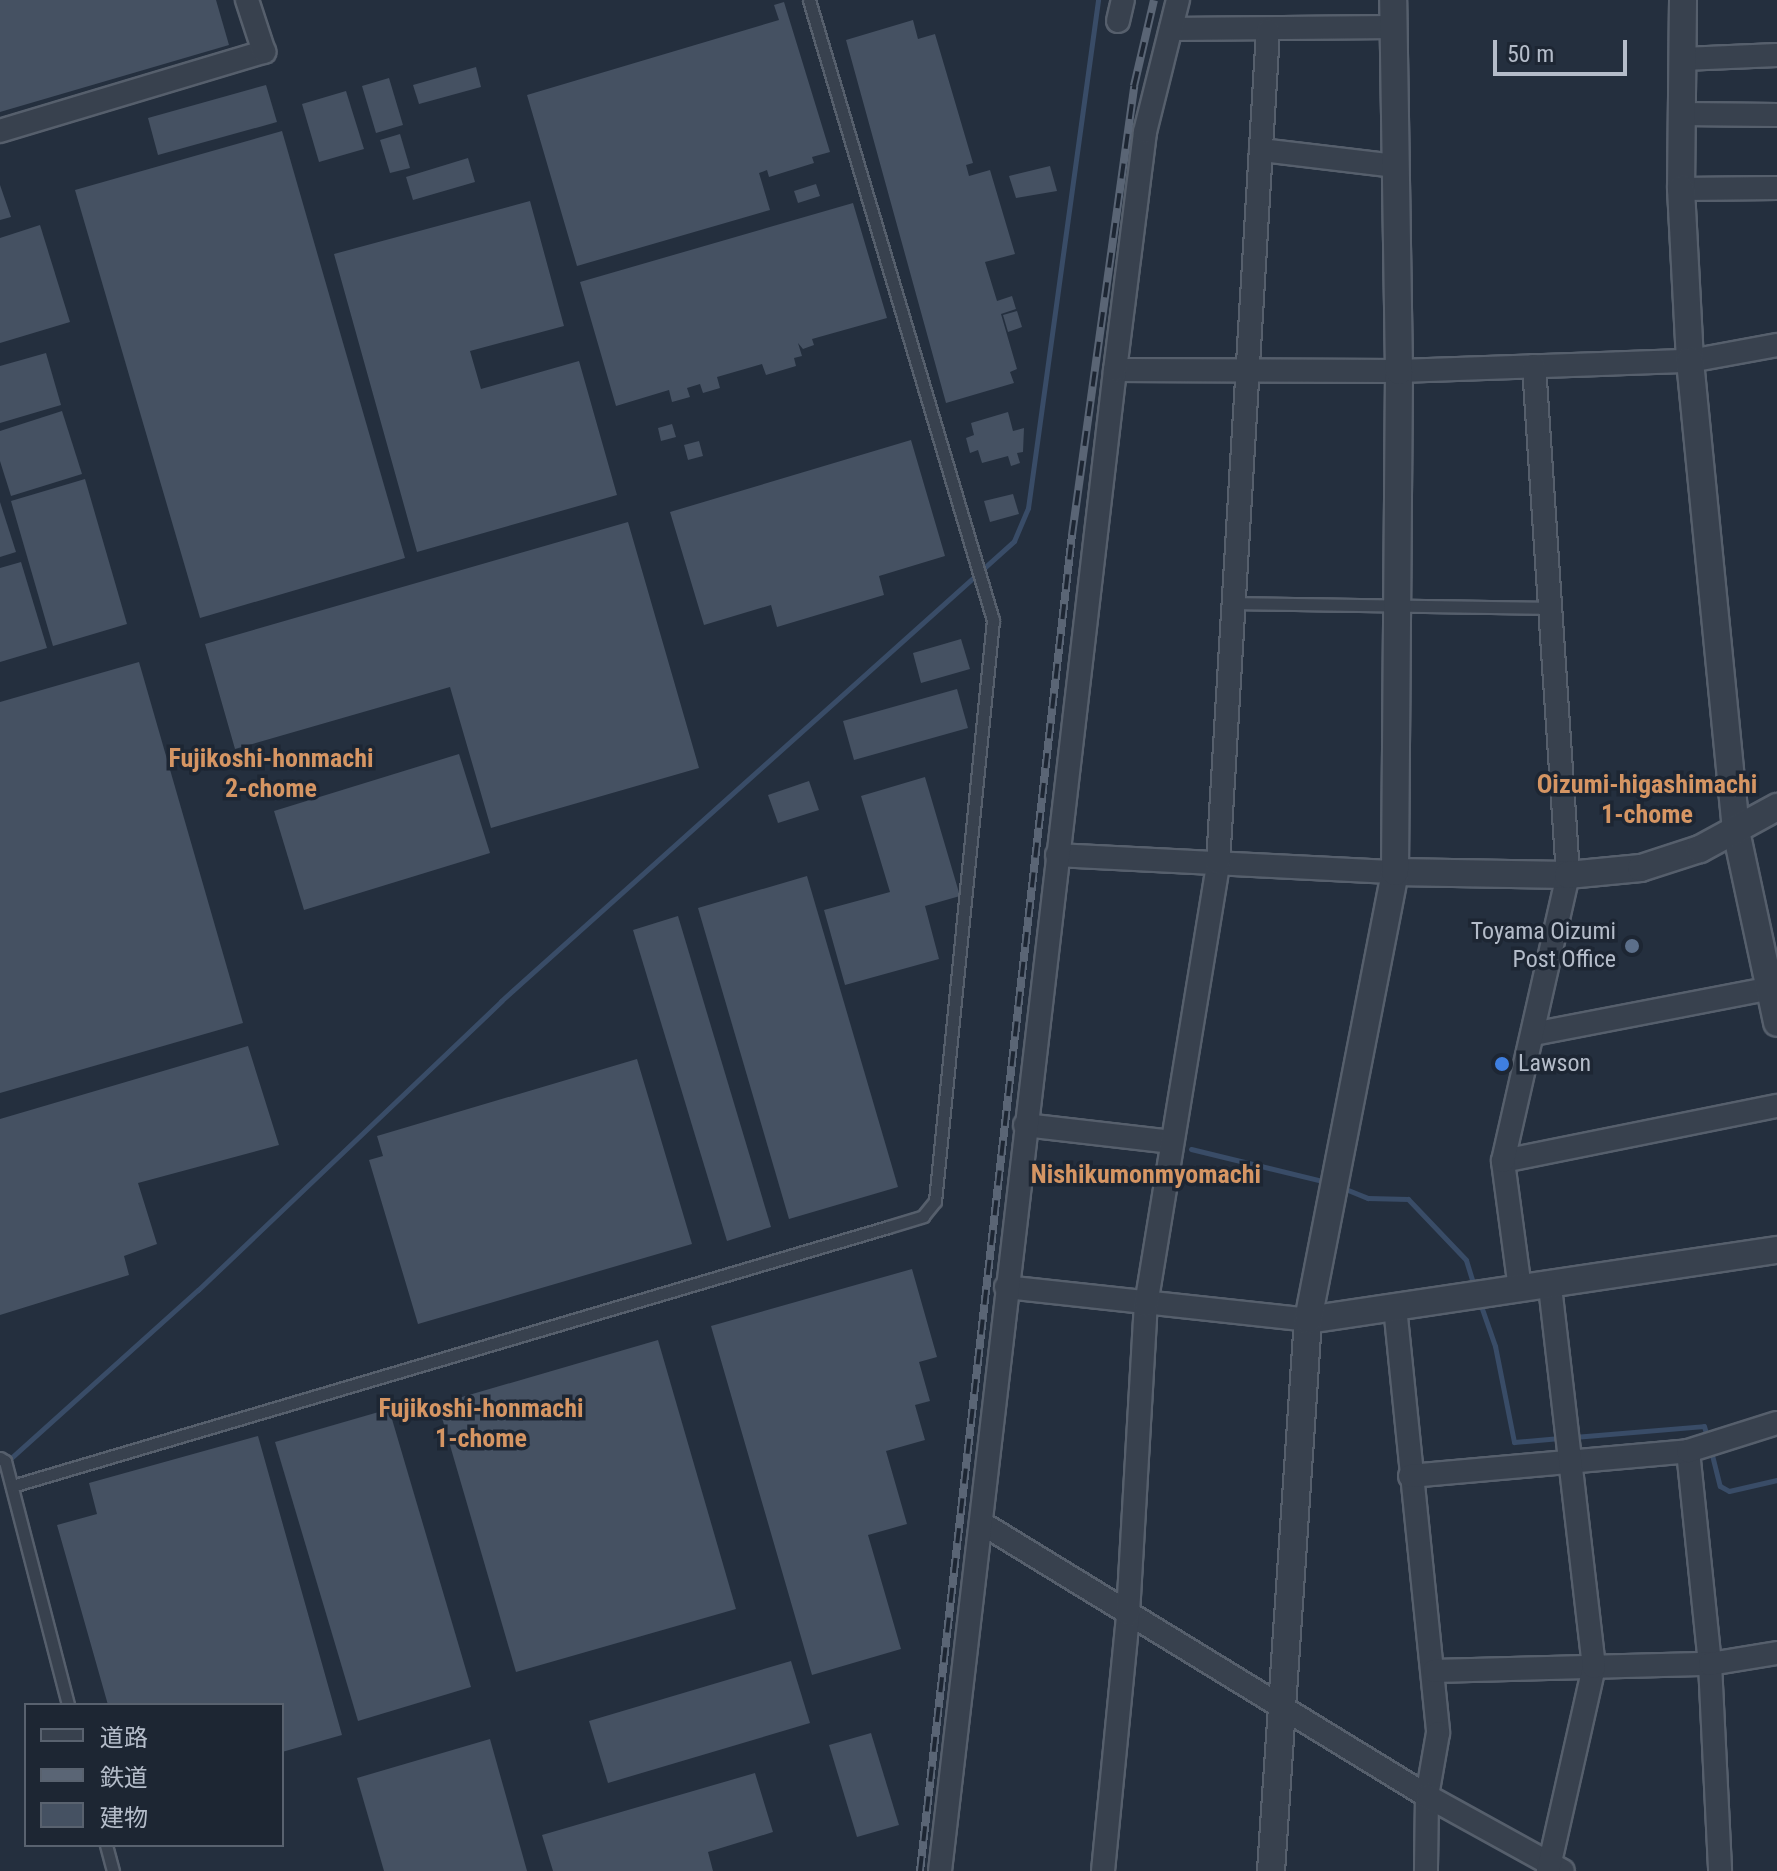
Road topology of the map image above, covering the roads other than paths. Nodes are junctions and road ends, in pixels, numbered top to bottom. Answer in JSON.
{"nodes":[{"id":1,"x":247,"y":0,"type":"edge"},
{"id":2,"x":809,"y":0,"type":"edge"},
{"id":3,"x":1178,"y":0,"type":"edge"},
{"id":4,"x":1393,"y":0,"type":"edge"},
{"id":5,"x":1683,"y":0,"type":"edge"},
{"id":6,"x":1393,"y":27,"type":"junction"},
{"id":7,"x":1171,"y":29,"type":"junction"},
{"id":8,"x":1268,"y":30,"type":"junction"},
{"id":9,"x":1777,"y":55,"type":"edge"},
{"id":10,"x":1683,"y":59,"type":"junction"},
{"id":11,"x":1682,"y":114,"type":"junction"},
{"id":12,"x":1777,"y":115,"type":"edge"},
{"id":13,"x":0,"y":131,"type":"edge"},
{"id":14,"x":1261,"y":150,"type":"junction"},
{"id":15,"x":1395,"y":166,"type":"junction"},
{"id":16,"x":1777,"y":188,"type":"edge"},
{"id":17,"x":1681,"y":189,"type":"junction"},
{"id":18,"x":1777,"y":345,"type":"edge"},
{"id":19,"x":1690,"y":361,"type":"junction"},
{"id":20,"x":1534,"y":366,"type":"junction"},
{"id":21,"x":1115,"y":370,"type":"junction"},
{"id":22,"x":1248,"y":370,"type":"junction"},
{"id":23,"x":1399,"y":371,"type":"junction"},
{"id":24,"x":1234,"y":603,"type":"junction"},
{"id":25,"x":1399,"y":607,"type":"junction"},
{"id":26,"x":1550,"y":608,"type":"junction"},
{"id":27,"x":1777,"y":807,"type":"edge"},
{"id":28,"x":1736,"y":831,"type":"junction"},
{"id":29,"x":1057,"y":855,"type":"junction"},
{"id":30,"x":1218,"y":863,"type":"junction"},
{"id":31,"x":1395,"y":872,"type":"junction"},
{"id":32,"x":1568,"y":875,"type":"junction"},
{"id":33,"x":1773,"y":988,"type":"edge"},
{"id":34,"x":1777,"y":1023,"type":"edge"},
{"id":35,"x":1533,"y":1034,"type":"junction"},
{"id":36,"x":1777,"y":1106,"type":"edge"},
{"id":37,"x":1025,"y":1125,"type":"junction"},
{"id":38,"x":1172,"y":1142,"type":"junction"},
{"id":39,"x":1503,"y":1161,"type":"junction"},
{"id":40,"x":1777,"y":1250,"type":"edge"},
{"id":41,"x":1550,"y":1284,"type":"junction"},
{"id":42,"x":1006,"y":1287,"type":"junction"},
{"id":43,"x":1520,"y":1289,"type":"junction"},
{"id":44,"x":1146,"y":1305,"type":"junction"},
{"id":45,"x":1395,"y":1307,"type":"junction"},
{"id":46,"x":1308,"y":1320,"type":"junction"},
{"id":47,"x":1777,"y":1423,"type":"edge"},
{"id":48,"x":1688,"y":1451,"type":"junction"},
{"id":49,"x":0,"y":1458,"type":"edge"},
{"id":50,"x":1570,"y":1460,"type":"junction"},
{"id":51,"x":1410,"y":1476,"type":"junction"},
{"id":52,"x":12,"y":1486,"type":"junction"},
{"id":53,"x":983,"y":1524,"type":"junction"},
{"id":54,"x":1128,"y":1614,"type":"junction"},
{"id":55,"x":1777,"y":1653,"type":"edge"},
{"id":56,"x":1710,"y":1664,"type":"junction"},
{"id":57,"x":1594,"y":1667,"type":"junction"},
{"id":58,"x":1434,"y":1671,"type":"junction"},
{"id":59,"x":67,"y":1703,"type":"edge"},
{"id":60,"x":1282,"y":1706,"type":"junction"},
{"id":61,"x":1427,"y":1796,"type":"junction"},
{"id":62,"x":107,"y":1847,"type":"edge"},
{"id":63,"x":1553,"y":1868,"type":"edge"},
{"id":64,"x":113,"y":1871,"type":"edge"},
{"id":65,"x":940,"y":1871,"type":"edge"},
{"id":66,"x":1103,"y":1871,"type":"edge"},
{"id":67,"x":1271,"y":1871,"type":"edge"},
{"id":68,"x":1426,"y":1871,"type":"edge"},
{"id":69,"x":1720,"y":1871,"type":"edge"}],
"edges":[{"from":1,"to":13,"type":"street"},
{"from":2,"to":52,"type":"lane"},
{"from":3,"to":7,"type":"street"},
{"from":4,"to":6,"type":"street"},
{"from":5,"to":10,"type":"street"},
{"from":6,"to":8,"type":"street"},
{"from":6,"to":15,"type":"street"},
{"from":7,"to":8,"type":"street"},
{"from":7,"to":21,"type":"street"},
{"from":8,"to":14,"type":"street"},
{"from":9,"to":10,"type":"street"},
{"from":10,"to":11,"type":"street"},
{"from":11,"to":12,"type":"street"},
{"from":11,"to":17,"type":"street"},
{"from":14,"to":15,"type":"street"},
{"from":14,"to":22,"type":"street"},
{"from":15,"to":23,"type":"street"},
{"from":16,"to":17,"type":"street"},
{"from":17,"to":19,"type":"street"},
{"from":18,"to":19,"type":"street"},
{"from":19,"to":20,"type":"street"},
{"from":19,"to":28,"type":"street"},
{"from":20,"to":23,"type":"street"},
{"from":20,"to":26,"type":"street"},
{"from":21,"to":22,"type":"street"},
{"from":21,"to":29,"type":"street"},
{"from":22,"to":23,"type":"street"},
{"from":22,"to":24,"type":"street"},
{"from":23,"to":25,"type":"street"},
{"from":24,"to":25,"type":"lane"},
{"from":24,"to":30,"type":"street"},
{"from":25,"to":26,"type":"lane"},
{"from":25,"to":31,"type":"street"},
{"from":26,"to":32,"type":"street"},
{"from":27,"to":28,"type":"street"},
{"from":28,"to":32,"type":"street"},
{"from":28,"to":33,"type":"street"},
{"from":29,"to":30,"type":"street"},
{"from":29,"to":37,"type":"street"},
{"from":30,"to":31,"type":"street"},
{"from":30,"to":38,"type":"street"},
{"from":31,"to":32,"type":"street"},
{"from":31,"to":46,"type":"street"},
{"from":32,"to":35,"type":"street"},
{"from":33,"to":34,"type":"street"},
{"from":33,"to":35,"type":"street"},
{"from":35,"to":39,"type":"street"},
{"from":36,"to":39,"type":"street"},
{"from":37,"to":38,"type":"street"},
{"from":37,"to":42,"type":"street"},
{"from":38,"to":44,"type":"street"},
{"from":39,"to":43,"type":"street"},
{"from":40,"to":41,"type":"street"},
{"from":41,"to":43,"type":"street"},
{"from":41,"to":50,"type":"street"},
{"from":42,"to":44,"type":"street"},
{"from":42,"to":53,"type":"street"},
{"from":43,"to":45,"type":"street"},
{"from":44,"to":46,"type":"street"},
{"from":44,"to":54,"type":"street"},
{"from":45,"to":46,"type":"street"},
{"from":45,"to":51,"type":"street"},
{"from":46,"to":60,"type":"street"},
{"from":47,"to":48,"type":"street"},
{"from":48,"to":50,"type":"street"},
{"from":48,"to":56,"type":"street"},
{"from":49,"to":52,"type":"lane"},
{"from":50,"to":51,"type":"street"},
{"from":50,"to":57,"type":"street"},
{"from":51,"to":58,"type":"street"},
{"from":52,"to":59,"type":"lane"},
{"from":53,"to":54,"type":"street"},
{"from":53,"to":65,"type":"street"},
{"from":54,"to":60,"type":"street"},
{"from":54,"to":66,"type":"street"},
{"from":55,"to":56,"type":"street"},
{"from":56,"to":57,"type":"street"},
{"from":56,"to":69,"type":"street"},
{"from":57,"to":58,"type":"street"},
{"from":57,"to":63,"type":"street"},
{"from":58,"to":61,"type":"street"},
{"from":60,"to":61,"type":"street"},
{"from":60,"to":67,"type":"street"},
{"from":61,"to":63,"type":"street"},
{"from":61,"to":68,"type":"street"},
{"from":62,"to":64,"type":"lane"}]}
